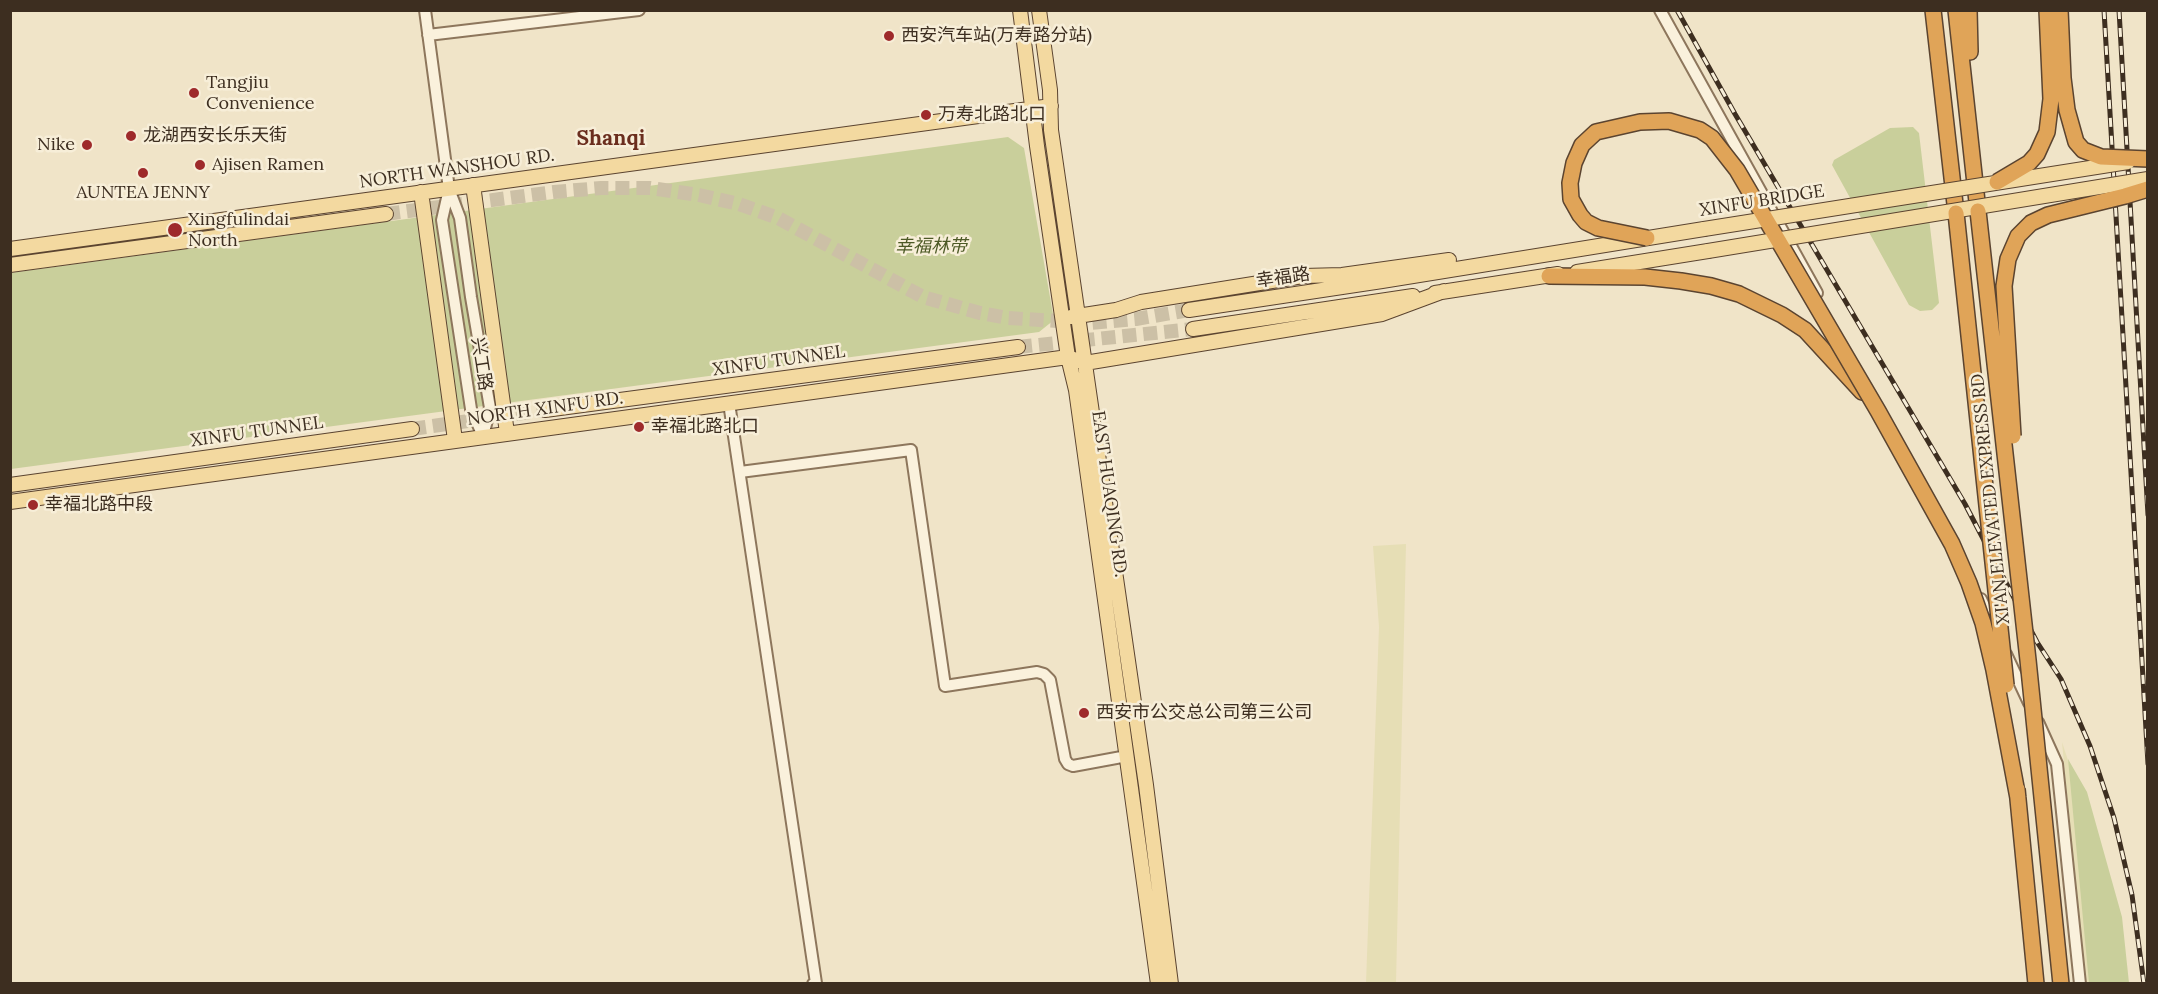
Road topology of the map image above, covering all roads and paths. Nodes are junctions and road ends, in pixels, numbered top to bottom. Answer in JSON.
{"nodes":[{"id":1,"x":424,"y":10,"type":"edge"},
{"id":2,"x":639,"y":10,"type":"edge"},
{"id":3,"x":1020,"y":10,"type":"edge"},
{"id":4,"x":1039,"y":10,"type":"edge"},
{"id":5,"x":1660,"y":10,"type":"edge"},
{"id":6,"x":1956,"y":10,"type":"edge"},
{"id":7,"x":1969,"y":10,"type":"edge"},
{"id":8,"x":2047,"y":10,"type":"edge"},
{"id":9,"x":2060,"y":10,"type":"edge"},
{"id":10,"x":1933,"y":14,"type":"edge"},
{"id":11,"x":428,"y":35,"type":"junction"},
{"id":12,"x":1051,"y":106,"type":"junction"},
{"id":13,"x":1034,"y":108,"type":"junction"},
{"id":14,"x":1971,"y":145,"type":"junction"},
{"id":15,"x":2148,"y":159,"type":"edge"},
{"id":16,"x":2148,"y":179,"type":"edge"},
{"id":17,"x":1996,"y":182,"type":"junction"},
{"id":18,"x":473,"y":185,"type":"junction"},
{"id":19,"x":449,"y":189,"type":"junction"},
{"id":20,"x":2148,"y":189,"type":"edge"},
{"id":21,"x":421,"y":192,"type":"junction"},
{"id":22,"x":386,"y":214,"type":"tunnel mouth"},
{"id":23,"x":1647,"y":238,"type":"junction"},
{"id":24,"x":10,"y":249,"type":"edge"},
{"id":25,"x":1529,"y":256,"type":"junction"},
{"id":26,"x":10,"y":265,"type":"edge"},
{"id":27,"x":1549,"y":276,"type":"junction"},
{"id":28,"x":1382,"y":281,"type":"joint"},
{"id":29,"x":1384,"y":308,"type":"junction"},
{"id":30,"x":1826,"y":309,"type":"dead end"},
{"id":31,"x":1189,"y":310,"type":"tunnel mouth"},
{"id":32,"x":1078,"y":316,"type":"junction"},
{"id":33,"x":1063,"y":318,"type":"junction"},
{"id":34,"x":1192,"y":330,"type":"tunnel mouth"},
{"id":35,"x":1017,"y":347,"type":"tunnel mouth"},
{"id":36,"x":1068,"y":357,"type":"junction"},
{"id":37,"x":1085,"y":363,"type":"junction"},
{"id":38,"x":729,"y":403,"type":"junction"},
{"id":39,"x":545,"y":410,"type":"tunnel mouth"},
{"id":40,"x":1878,"y":411,"type":"junction"},
{"id":41,"x":412,"y":429,"type":"tunnel mouth"},
{"id":42,"x":507,"y":433,"type":"junction"},
{"id":43,"x":483,"y":436,"type":"junction"},
{"id":44,"x":455,"y":440,"type":"junction"},
{"id":45,"x":740,"y":472,"type":"junction"},
{"id":46,"x":13,"y":485,"type":"edge"},
{"id":47,"x":56,"y":496,"type":"junction"},
{"id":48,"x":10,"y":502,"type":"edge"},
{"id":49,"x":2020,"y":585,"type":"junction"},
{"id":50,"x":1980,"y":597,"type":"dead end"},
{"id":51,"x":1127,"y":756,"type":"junction"},
{"id":52,"x":2018,"y":798,"type":"junction"},
{"id":53,"x":1146,"y":904,"type":"junction"},
{"id":54,"x":1164,"y":932,"type":"junction"},
{"id":55,"x":813,"y":984,"type":"edge"},
{"id":56,"x":1152,"y":984,"type":"edge"},
{"id":57,"x":1158,"y":984,"type":"edge"},
{"id":58,"x":1172,"y":984,"type":"edge"},
{"id":59,"x":1179,"y":984,"type":"edge"},
{"id":60,"x":2036,"y":984,"type":"edge"},
{"id":61,"x":2061,"y":984,"type":"edge"},
{"id":62,"x":2080,"y":984,"type":"edge"}],
"edges":[{"from":1,"to":11,"type":"street"},
{"from":2,"to":11,"type":"street"},
{"from":3,"to":13,"type":"main road","name":"EAST HUAQING RD."},
{"from":4,"to":12,"type":"main road","name":"EAST HUAQING RD."},
{"from":5,"to":30,"type":"street"},
{"from":6,"to":14,"type":"highway","name":"XI'AN ELEVATED EXPRESS RD"},
{"from":7,"to":14,"type":"highway"},
{"from":8,"to":17,"type":"highway","bridge":true},
{"from":9,"to":15,"type":"highway","bridge":true},
{"from":10,"to":52,"type":"highway","name":"XI'AN ELEVATED EXPRESS RD","bridge":true},
{"from":11,"to":19,"type":"street"},
{"from":12,"to":13,"type":"main road","name":"NORTH WANSHOU RD."},
{"from":12,"to":32,"type":"main road","name":"EAST HUAQING RD."},
{"from":13,"to":18,"type":"main road","name":"NORTH WANSHOU RD."},
{"from":13,"to":33,"type":"main road","name":"EAST HUAQING RD."},
{"from":14,"to":49,"type":"highway","name":"XI'AN ELEVATED EXPRESS RD","bridge":true},
{"from":15,"to":17,"type":"main road","name":"XINFU BRIDGE","bridge":true},
{"from":16,"to":27,"type":"main road","bridge":true},
{"from":17,"to":23,"type":"main road","name":"XINFU BRIDGE","bridge":true},
{"from":18,"to":19,"type":"main road","name":"NORTH WANSHOU RD."},
{"from":18,"to":42,"type":"main road"},
{"from":19,"to":21,"type":"main road","name":"NORTH WANSHOU RD."},
{"from":19,"to":43,"type":"street","name":"兴工路"},
{"from":19,"to":43,"type":"street","name":"兴工路"},
{"from":20,"to":49,"type":"highway","bridge":true},
{"from":21,"to":24,"type":"main road","name":"NORTH WANSHOU RD."},
{"from":21,"to":44,"type":"main road"},
{"from":22,"to":26,"type":"main road"},
{"from":23,"to":25,"type":"main road","name":"XINFU BRIDGE"},
{"from":23,"to":40,"type":"highway","bridge":true},
{"from":25,"to":28,"type":"main road","name":"XINFU BRIDGE"},
{"from":25,"to":32,"type":"main road"},
{"from":27,"to":29,"type":"main road"},
{"from":27,"to":40,"type":"highway","bridge":true},
{"from":28,"to":31,"type":"main road","name":"幸福路"},
{"from":29,"to":34,"type":"main road","name":"幸福路"},
{"from":29,"to":37,"type":"main road"},
{"from":32,"to":33,"type":"main road"},
{"from":32,"to":37,"type":"main road","name":"EAST HUAQING RD."},
{"from":33,"to":36,"type":"main road","name":"EAST HUAQING RD."},
{"from":35,"to":39,"type":"main road","name":"XINFU TUNNEL"},
{"from":36,"to":37,"type":"main road","name":"NORTH XINFU RD."},
{"from":36,"to":38,"type":"main road","name":"NORTH XINFU RD."},
{"from":36,"to":51,"type":"main road","name":"EAST HUAQING RD."},
{"from":37,"to":54,"type":"main road","name":"EAST HUAQING RD."},
{"from":38,"to":42,"type":"main road","name":"NORTH XINFU RD."},
{"from":38,"to":45,"type":"street"},
{"from":40,"to":52,"type":"highway","bridge":true},
{"from":41,"to":46,"type":"main road","name":"XINFU TUNNEL"},
{"from":42,"to":43,"type":"main road","name":"NORTH XINFU RD."},
{"from":43,"to":44,"type":"main road","name":"NORTH XINFU RD."},
{"from":44,"to":47,"type":"main road","name":"NORTH XINFU RD."},
{"from":45,"to":51,"type":"street"},
{"from":45,"to":55,"type":"street"},
{"from":46,"to":47,"type":"main road"},
{"from":47,"to":48,"type":"main road","name":"NORTH XINFU RD."},
{"from":49,"to":61,"type":"highway","name":"XI'AN ELEVATED EXPRESS RD","bridge":true},
{"from":50,"to":62,"type":"street"},
{"from":51,"to":53,"type":"main road","name":"EAST HUAQING RD."},
{"from":52,"to":60,"type":"highway","name":"XI'AN ELEVATED EXPRESS RD","bridge":true},
{"from":53,"to":56,"type":"main road"},
{"from":53,"to":57,"type":"main road","name":"EAST HUAQING RD."},
{"from":54,"to":58,"type":"main road","name":"EAST HUAQING RD."},
{"from":54,"to":59,"type":"main road"}]}
